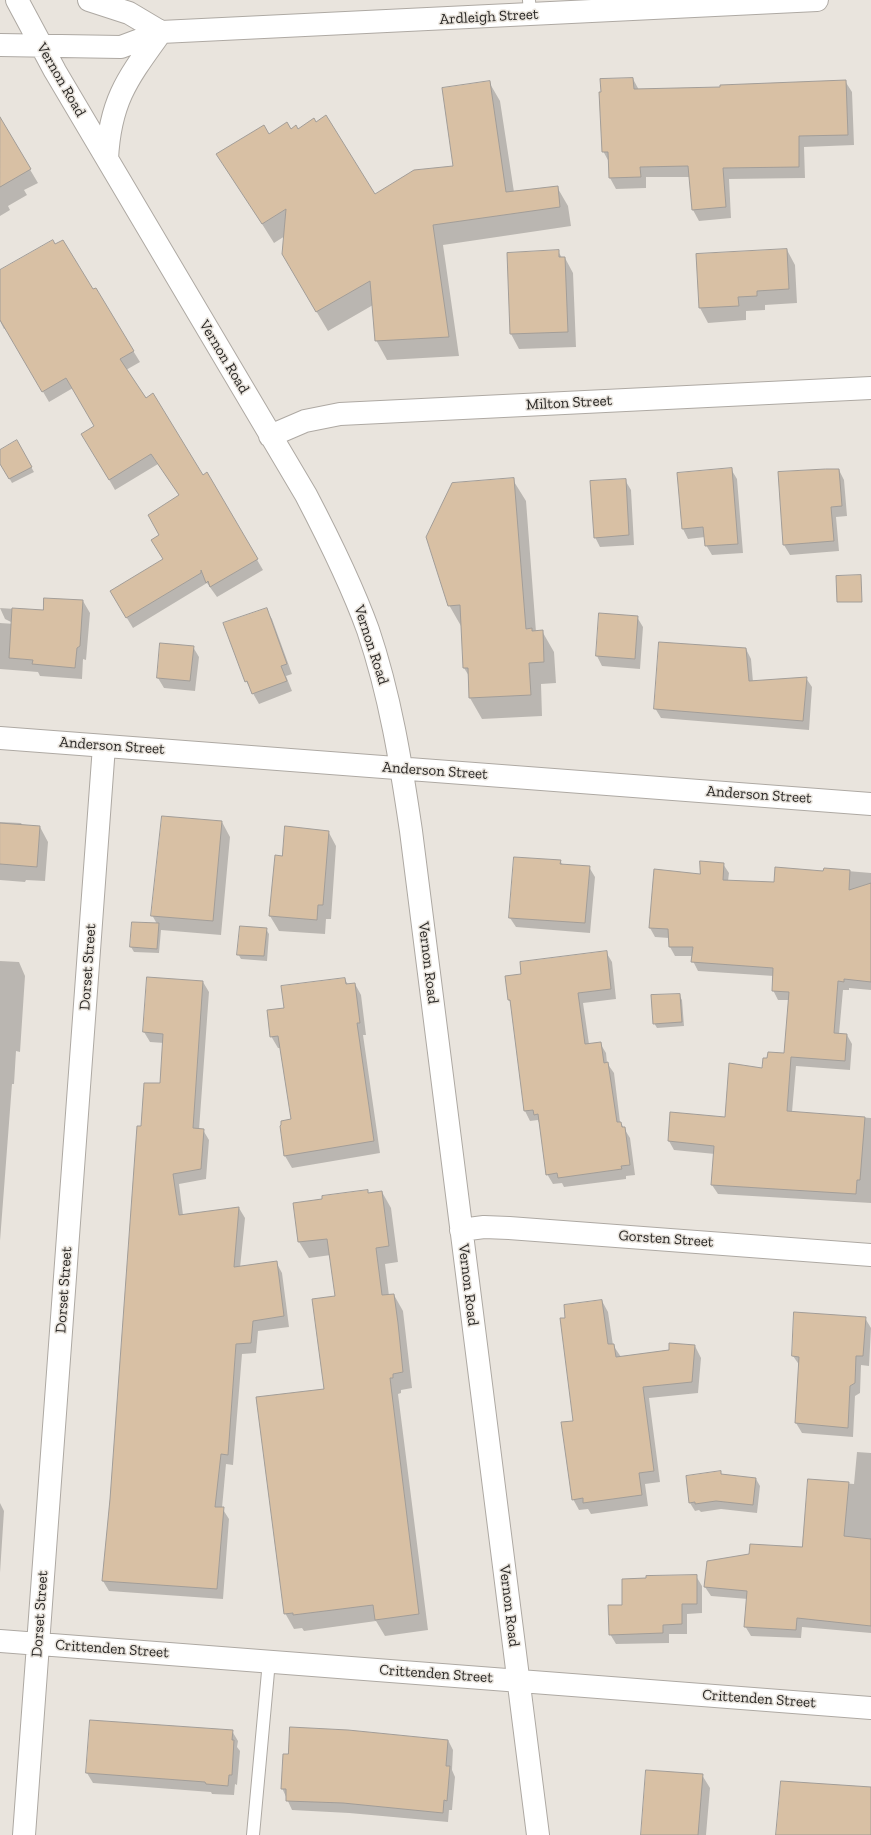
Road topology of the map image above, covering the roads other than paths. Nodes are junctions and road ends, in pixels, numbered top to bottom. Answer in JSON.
{"nodes":[{"id":1,"x":17,"y":0,"type":"edge"},
{"id":2,"x":89,"y":0,"type":"edge"},
{"id":3,"x":817,"y":0,"type":"edge"},
{"id":4,"x":529,"y":7,"type":"edge"},
{"id":5,"x":161,"y":32,"type":"junction"},
{"id":6,"x":0,"y":45,"type":"edge"},
{"id":7,"x":42,"y":47,"type":"junction"},
{"id":8,"x":107,"y":159,"type":"junction"},
{"id":9,"x":871,"y":388,"type":"edge"},
{"id":10,"x":270,"y":436,"type":"junction"},
{"id":11,"x":0,"y":738,"type":"edge"},
{"id":12,"x":104,"y":746,"type":"junction"},
{"id":13,"x":402,"y":769,"type":"junction"},
{"id":14,"x":871,"y":804,"type":"edge"},
{"id":15,"x":461,"y":1230,"type":"junction"},
{"id":16,"x":871,"y":1255,"type":"edge"},
{"id":17,"x":0,"y":1641,"type":"edge"},
{"id":18,"x":38,"y":1643,"type":"junction"},
{"id":19,"x":269,"y":1661,"type":"junction"},
{"id":20,"x":519,"y":1680,"type":"junction"},
{"id":21,"x":871,"y":1708,"type":"edge"},
{"id":22,"x":24,"y":1835,"type":"edge"},
{"id":23,"x":253,"y":1835,"type":"edge"},
{"id":24,"x":538,"y":1835,"type":"edge"}],
"edges":[{"from":1,"to":7,"type":"street","name":"Vernon Road"},
{"from":2,"to":5,"type":"street"},
{"from":3,"to":4,"type":"street","name":"Ardleigh Street"},
{"from":4,"to":5,"type":"street","name":"Ardleigh Street"},
{"from":5,"to":7,"type":"street","name":"Ardleigh Street"},
{"from":5,"to":8,"type":"street"},
{"from":6,"to":7,"type":"street","name":"Ardleigh Street"},
{"from":7,"to":8,"type":"street","name":"Vernon Road"},
{"from":8,"to":10,"type":"street","name":"Vernon Road"},
{"from":9,"to":10,"type":"street","name":"Milton Street"},
{"from":10,"to":13,"type":"street","name":"Vernon Road"},
{"from":11,"to":12,"type":"street","name":"Anderson Street"},
{"from":12,"to":13,"type":"street","name":"Anderson Street"},
{"from":12,"to":18,"type":"street","name":"Dorset Street"},
{"from":13,"to":14,"type":"street","name":"Anderson Street"},
{"from":13,"to":15,"type":"street","name":"Vernon Road"},
{"from":15,"to":16,"type":"street","name":"Gorsten Street"},
{"from":15,"to":20,"type":"street","name":"Vernon Road"},
{"from":17,"to":18,"type":"street","name":"Crittenden Street"},
{"from":18,"to":19,"type":"street","name":"Crittenden Street"},
{"from":18,"to":22,"type":"street","name":"Dorset Street"},
{"from":19,"to":20,"type":"street","name":"Crittenden Street"},
{"from":19,"to":23,"type":"lane"},
{"from":20,"to":21,"type":"street","name":"Crittenden Street"},
{"from":20,"to":24,"type":"street","name":"Vernon Road"}]}
